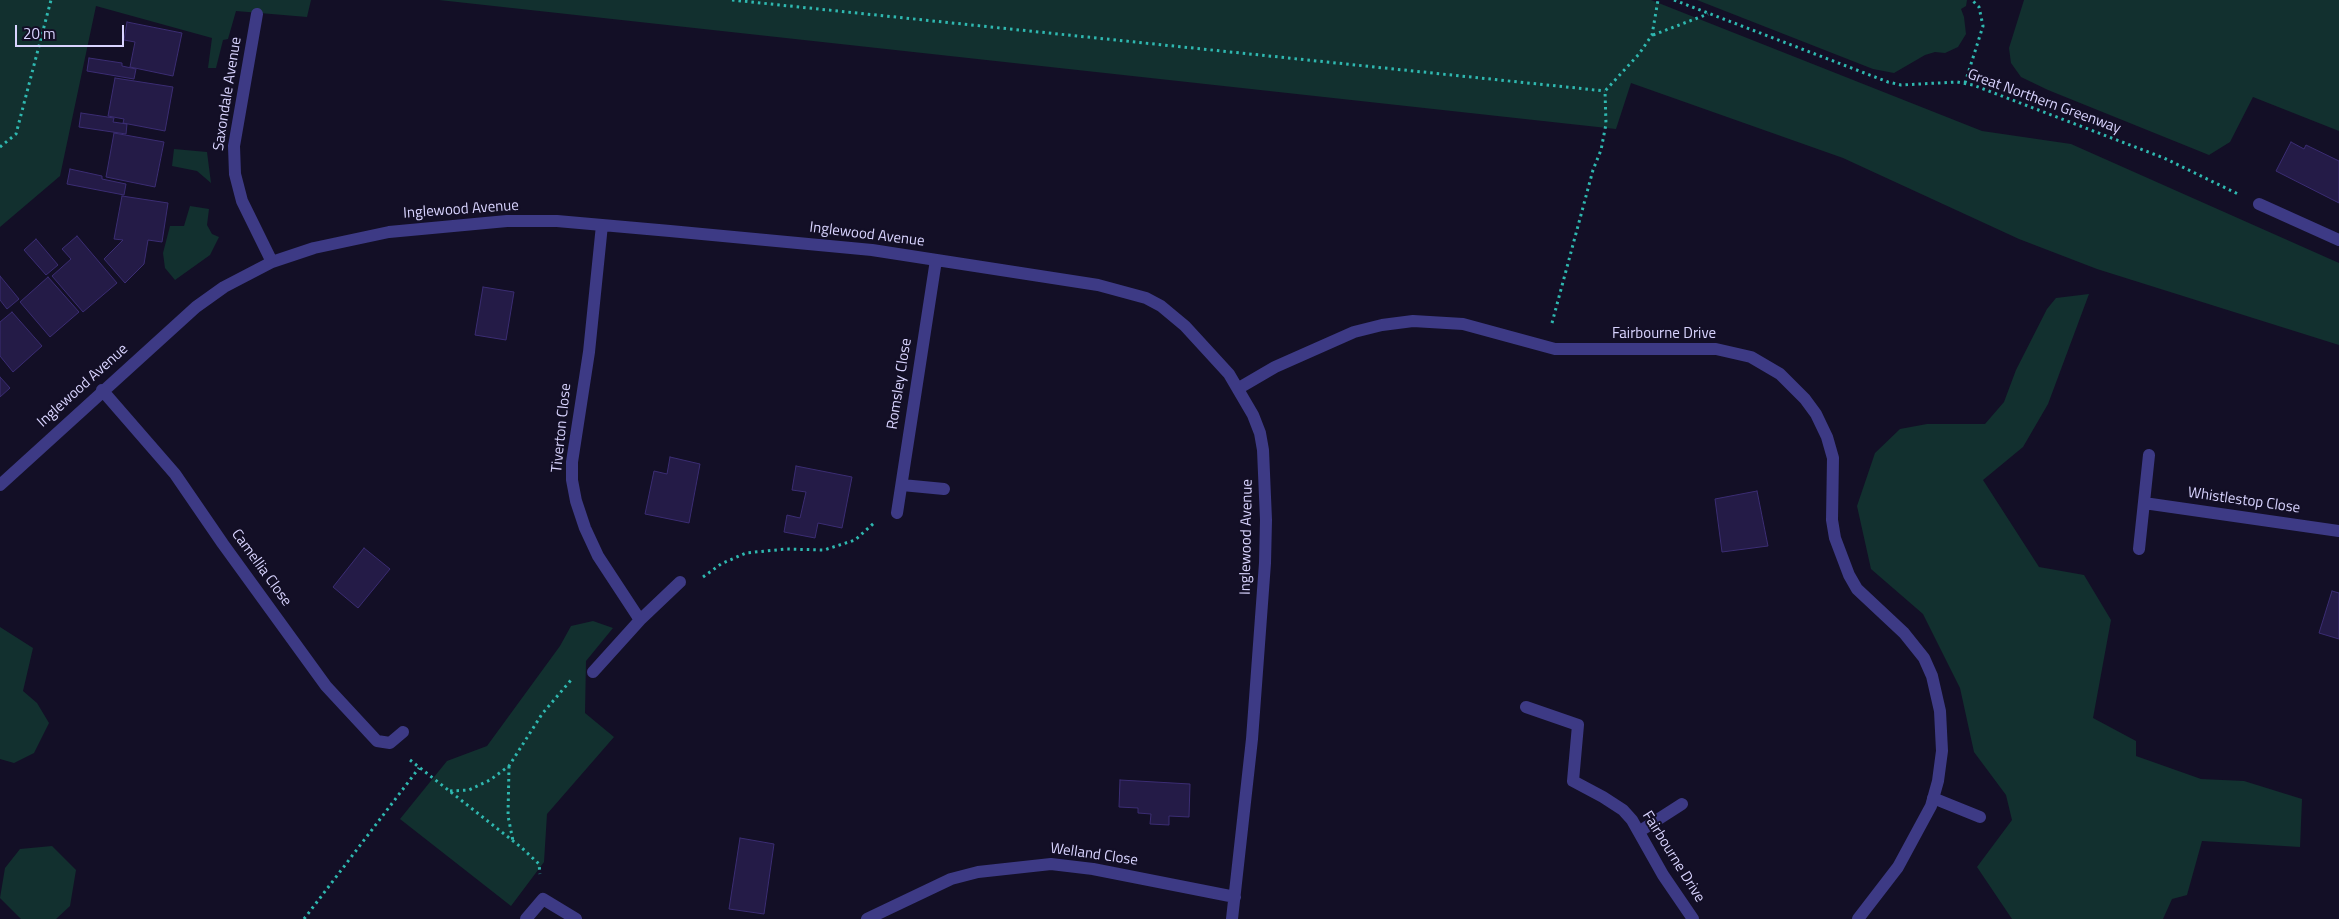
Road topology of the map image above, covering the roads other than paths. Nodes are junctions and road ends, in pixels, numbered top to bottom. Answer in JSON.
{"nodes":[{"id":1,"x":257,"y":14,"type":"dead end"},
{"id":2,"x":2259,"y":204,"type":"road end"},
{"id":3,"x":602,"y":225,"type":"junction"},
{"id":4,"x":2339,"y":240,"type":"edge"},
{"id":5,"x":936,"y":260,"type":"junction"},
{"id":6,"x":272,"y":262,"type":"junction"},
{"id":7,"x":1239,"y":388,"type":"junction"},
{"id":8,"x":102,"y":390,"type":"junction"},
{"id":9,"x":2149,"y":455,"type":"dead end"},
{"id":10,"x":0,"y":485,"type":"edge"},
{"id":11,"x":902,"y":485,"type":"junction"},
{"id":12,"x":944,"y":489,"type":"dead end"},
{"id":13,"x":2144,"y":503,"type":"junction"},
{"id":14,"x":898,"y":513,"type":"road end"},
{"id":15,"x":2339,"y":531,"type":"edge"},
{"id":16,"x":2139,"y":549,"type":"dead end"},
{"id":17,"x":680,"y":582,"type":"road end"},
{"id":18,"x":640,"y":620,"type":"junction"},
{"id":19,"x":593,"y":672,"type":"road end"},
{"id":20,"x":1526,"y":707,"type":"dead end"},
{"id":21,"x":403,"y":732,"type":"dead end"},
{"id":22,"x":1933,"y":798,"type":"junction"},
{"id":23,"x":1682,"y":804,"type":"dead end"},
{"id":24,"x":1980,"y":817,"type":"dead end"},
{"id":25,"x":1640,"y":831,"type":"junction"},
{"id":26,"x":1235,"y":897,"type":"junction"},
{"id":27,"x":526,"y":919,"type":"edge"},
{"id":28,"x":576,"y":919,"type":"edge"},
{"id":29,"x":867,"y":919,"type":"edge"},
{"id":30,"x":1232,"y":919,"type":"edge"},
{"id":31,"x":1693,"y":919,"type":"edge"},
{"id":32,"x":1858,"y":919,"type":"edge"}],
"edges":[{"from":1,"to":6,"type":"street","name":"Saxondale Avenue"},
{"from":2,"to":4,"type":"street"},
{"from":3,"to":5,"type":"street","name":"Inglewood Avenue"},
{"from":3,"to":6,"type":"street","name":"Inglewood Avenue"},
{"from":3,"to":18,"type":"street","name":"Tiverton Close"},
{"from":5,"to":7,"type":"street","name":"Inglewood Avenue"},
{"from":5,"to":11,"type":"street","name":"Romsley Close"},
{"from":6,"to":8,"type":"street","name":"Inglewood Avenue"},
{"from":7,"to":22,"type":"street","name":"Fairbourne Drive"},
{"from":7,"to":26,"type":"street","name":"Inglewood Avenue"},
{"from":8,"to":10,"type":"street","name":"Inglewood Avenue"},
{"from":8,"to":21,"type":"street","name":"Camellia Close"},
{"from":9,"to":13,"type":"street"},
{"from":11,"to":12,"type":"street"},
{"from":11,"to":14,"type":"street","name":"Romsley Close"},
{"from":13,"to":15,"type":"street","name":"Whistlestop Close"},
{"from":13,"to":16,"type":"street"},
{"from":17,"to":18,"type":"street"},
{"from":18,"to":19,"type":"street"},
{"from":20,"to":25,"type":"street","name":"Fairbourne Drive"},
{"from":22,"to":24,"type":"street"},
{"from":22,"to":32,"type":"street","name":"Fairbourne Drive"},
{"from":23,"to":25,"type":"street"},
{"from":25,"to":31,"type":"street","name":"Fairbourne Drive"},
{"from":26,"to":29,"type":"street","name":"Welland Close"},
{"from":26,"to":30,"type":"street","name":"Inglewood Avenue"},
{"from":27,"to":28,"type":"street"}]}
